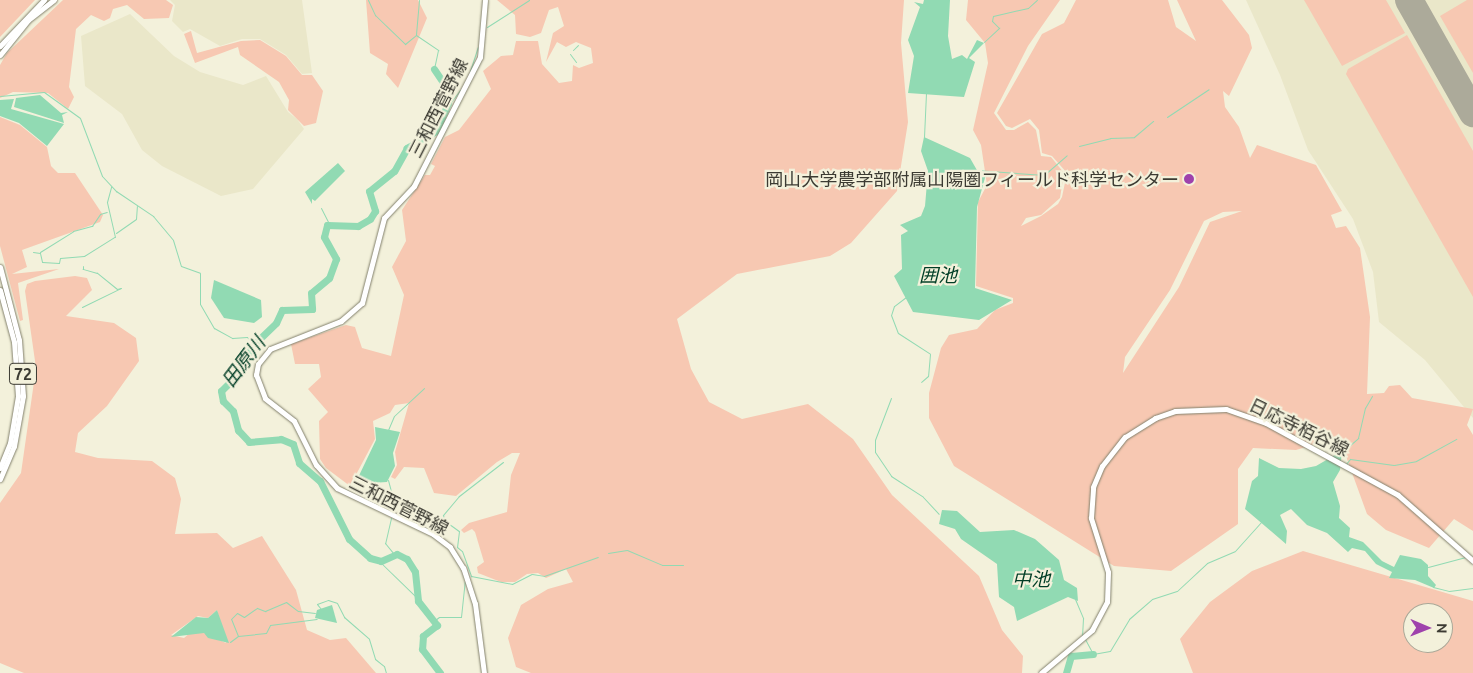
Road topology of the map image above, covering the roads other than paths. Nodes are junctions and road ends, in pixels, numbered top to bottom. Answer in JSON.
{"nodes":[{"id":1,"x":44,"y":0,"type":"edge"},
{"id":2,"x":54,"y":0,"type":"edge"},
{"id":3,"x":485,"y":0,"type":"edge"},
{"id":4,"x":0,"y":46,"type":"edge"},
{"id":5,"x":0,"y":55,"type":"edge"},
{"id":6,"x":0,"y":267,"type":"edge"},
{"id":7,"x":0,"y":290,"type":"edge"},
{"id":8,"x":0,"y":468,"type":"edge"},
{"id":9,"x":0,"y":479,"type":"edge"},
{"id":10,"x":1473,"y":560,"type":"edge"},
{"id":11,"x":484,"y":673,"type":"edge"},
{"id":12,"x":1041,"y":673,"type":"edge"}],
"edges":[{"from":1,"to":4,"type":"main road"},
{"from":2,"to":5,"type":"main road"},
{"from":3,"to":11,"type":"main road","name":"三和西菅野線"},
{"from":6,"to":9,"type":"main road","number":"72"},
{"from":7,"to":8,"type":"main road","number":"72"},
{"from":10,"to":12,"type":"main road","name":"日応寺栢谷線"}]}
